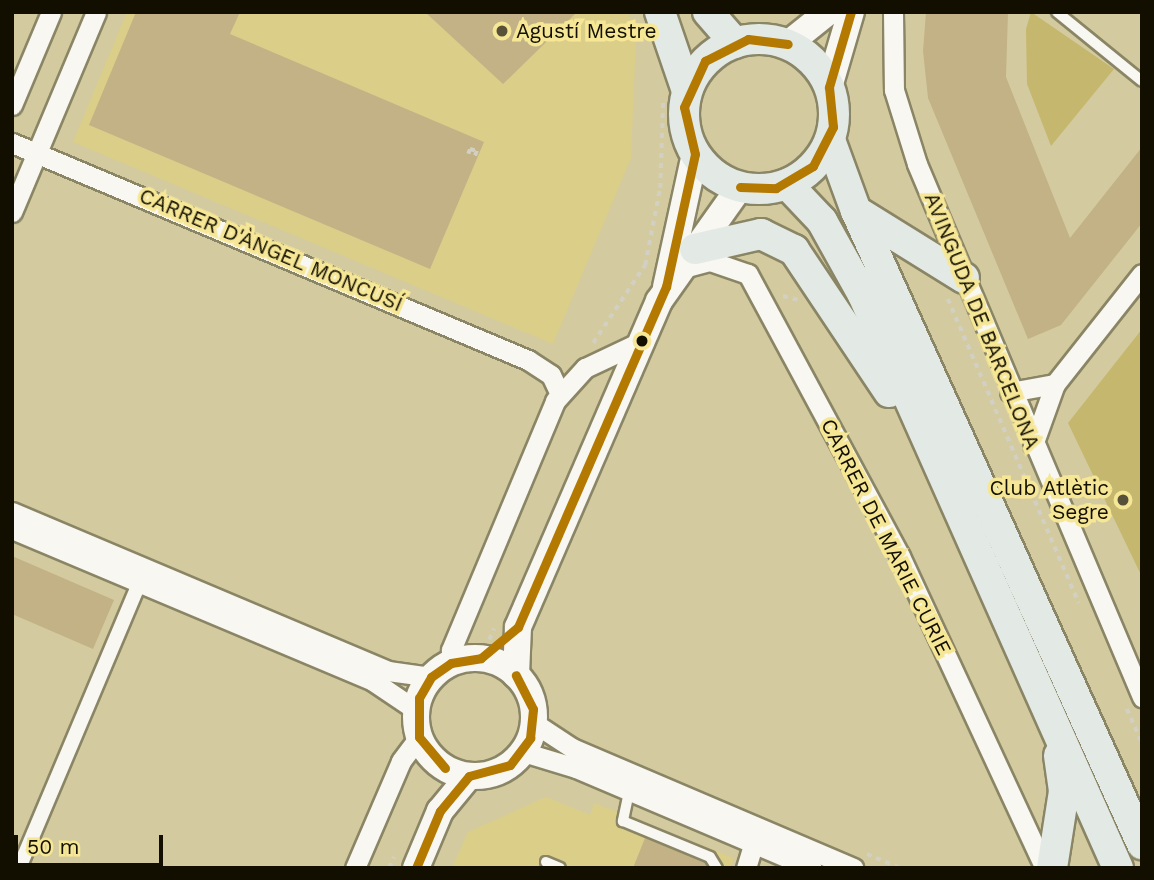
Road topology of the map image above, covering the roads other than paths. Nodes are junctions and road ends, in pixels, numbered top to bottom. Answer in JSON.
{"nodes":[{"id":1,"x":51,"y":12,"type":"edge"},
{"id":2,"x":96,"y":12,"type":"edge"},
{"id":3,"x":660,"y":12,"type":"edge"},
{"id":4,"x":708,"y":12,"type":"edge"},
{"id":5,"x":828,"y":12,"type":"edge"},
{"id":6,"x":851,"y":12,"type":"edge"},
{"id":7,"x":893,"y":12,"type":"edge"},
{"id":8,"x":1057,"y":12,"type":"edge"},
{"id":9,"x":735,"y":43,"type":"junction"},
{"id":10,"x":788,"y":44,"type":"junction"},
{"id":11,"x":1142,"y":81,"type":"edge"},
{"id":12,"x":829,"y":87,"type":"junction"},
{"id":13,"x":687,"y":91,"type":"junction"},
{"id":14,"x":12,"y":105,"type":"edge"},
{"id":15,"x":830,"y":139,"type":"junction"},
{"id":16,"x":12,"y":143,"type":"edge"},
{"id":17,"x":37,"y":153,"type":"junction"},
{"id":18,"x":695,"y":154,"type":"junction"},
{"id":19,"x":788,"y":184,"type":"junction"},
{"id":20,"x":740,"y":187,"type":"junction"},
{"id":21,"x":856,"y":211,"type":"junction"},
{"id":22,"x":12,"y":212,"type":"edge"},
{"id":23,"x":681,"y":268,"type":"junction"},
{"id":24,"x":1142,"y":274,"type":"edge"},
{"id":25,"x":954,"y":283,"type":"junction"},
{"id":26,"x":642,"y":341,"type":"junction"},
{"id":27,"x":528,"y":359,"type":"junction"},
{"id":28,"x":585,"y":368,"type":"junction"},
{"id":29,"x":1055,"y":384,"type":"junction"},
{"id":30,"x":1010,"y":392,"type":"junction"},
{"id":31,"x":560,"y":394,"type":"junction"},
{"id":32,"x":1033,"y":445,"type":"junction"},
{"id":33,"x":934,"y":461,"type":"junction"},
{"id":34,"x":12,"y":512,"type":"edge"},
{"id":35,"x":12,"y":528,"type":"edge"},
{"id":36,"x":140,"y":582,"type":"junction"},
{"id":37,"x":518,"y":627,"type":"junction"},
{"id":38,"x":481,"y":658,"type":"junction"},
{"id":39,"x":441,"y":670,"type":"junction"},
{"id":40,"x":516,"y":675,"type":"junction"},
{"id":41,"x":1142,"y":697,"type":"edge"},
{"id":42,"x":1042,"y":698,"type":"junction"},
{"id":43,"x":416,"y":710,"type":"junction"},
{"id":44,"x":534,"y":723,"type":"junction"},
{"id":45,"x":419,"y":737,"type":"junction"},
{"id":46,"x":523,"y":752,"type":"junction"},
{"id":47,"x":457,"y":772,"type":"junction"},
{"id":48,"x":629,"y":792,"type":"junction"},
{"id":49,"x":753,"y":845,"type":"junction"},
{"id":50,"x":1142,"y":845,"type":"edge"},
{"id":51,"x":546,"y":862,"type":"dead end"},
{"id":52,"x":19,"y":868,"type":"edge"},
{"id":53,"x":355,"y":868,"type":"edge"},
{"id":54,"x":416,"y":868,"type":"edge"},
{"id":55,"x":560,"y":868,"type":"edge"},
{"id":56,"x":717,"y":868,"type":"edge"},
{"id":57,"x":746,"y":868,"type":"edge"},
{"id":58,"x":812,"y":868,"type":"edge"},
{"id":59,"x":854,"y":868,"type":"edge"},
{"id":60,"x":1045,"y":868,"type":"edge"},
{"id":61,"x":1052,"y":868,"type":"edge"},
{"id":62,"x":1118,"y":868,"type":"edge"}],
"edges":[{"from":1,"to":14,"type":"street"},
{"from":2,"to":17,"type":"street"},
{"from":3,"to":13,"type":"main road"},
{"from":4,"to":9,"type":"main road"},
{"from":5,"to":10,"type":"main road"},
{"from":6,"to":12,"type":"main road"},
{"from":7,"to":25,"type":"street","name":"AVINGUDA DE BARCELONA"},
{"from":8,"to":11,"type":"lane"},
{"from":9,"to":10,"type":"main road"},
{"from":9,"to":13,"type":"main road"},
{"from":10,"to":12,"type":"main road"},
{"from":12,"to":15,"type":"main road"},
{"from":13,"to":18,"type":"main road"},
{"from":15,"to":19,"type":"main road"},
{"from":15,"to":21,"type":"main road"},
{"from":16,"to":17,"type":"street","name":"CARRER D'ÀNGEL MONCUSÍ"},
{"from":17,"to":22,"type":"street"},
{"from":17,"to":27,"type":"street","name":"CARRER D'ÀNGEL MONCUSÍ"},
{"from":18,"to":20,"type":"main road"},
{"from":18,"to":23,"type":"main road"},
{"from":19,"to":20,"type":"main road"},
{"from":19,"to":33,"type":"main road"},
{"from":20,"to":23,"type":"main road"},
{"from":21,"to":25,"type":"main road"},
{"from":21,"to":50,"type":"main road"},
{"from":23,"to":26,"type":"main road"},
{"from":23,"to":33,"type":"main road"},
{"from":23,"to":60,"type":"street","name":"CARRER DE MARIE CURIE"},
{"from":24,"to":29,"type":"street"},
{"from":25,"to":30,"type":"street","name":"AVINGUDA DE BARCELONA"},
{"from":26,"to":28,"type":"street"},
{"from":26,"to":37,"type":"main road"},
{"from":27,"to":28,"type":"street","name":"CARRER D'ÀNGEL MONCUSÍ"},
{"from":27,"to":31,"type":"street","name":"CARRER D'ÀNGEL MONCUSÍ"},
{"from":28,"to":31,"type":"street"},
{"from":29,"to":30,"type":"street"},
{"from":29,"to":32,"type":"street"},
{"from":30,"to":32,"type":"street","name":"AVINGUDA DE BARCELONA"},
{"from":31,"to":39,"type":"street"},
{"from":32,"to":41,"type":"street","name":"AVINGUDA DE BARCELONA"},
{"from":33,"to":42,"type":"main road"},
{"from":34,"to":39,"type":"street"},
{"from":35,"to":36,"type":"street"},
{"from":36,"to":43,"type":"street"},
{"from":36,"to":52,"type":"street"},
{"from":37,"to":38,"type":"main road"},
{"from":37,"to":40,"type":"main road"},
{"from":38,"to":39,"type":"main road"},
{"from":38,"to":40,"type":"main road"},
{"from":39,"to":43,"type":"main road"},
{"from":40,"to":44,"type":"main road"},
{"from":42,"to":61,"type":"main road"},
{"from":42,"to":62,"type":"main road"},
{"from":43,"to":45,"type":"main road"},
{"from":44,"to":46,"type":"main road"},
{"from":44,"to":59,"type":"street"},
{"from":45,"to":47,"type":"main road"},
{"from":45,"to":53,"type":"street"},
{"from":46,"to":47,"type":"main road"},
{"from":46,"to":48,"type":"street"},
{"from":47,"to":54,"type":"main road"},
{"from":48,"to":49,"type":"street"},
{"from":48,"to":56,"type":"lane"},
{"from":49,"to":57,"type":"street"},
{"from":49,"to":58,"type":"street"},
{"from":51,"to":55,"type":"lane"}]}
